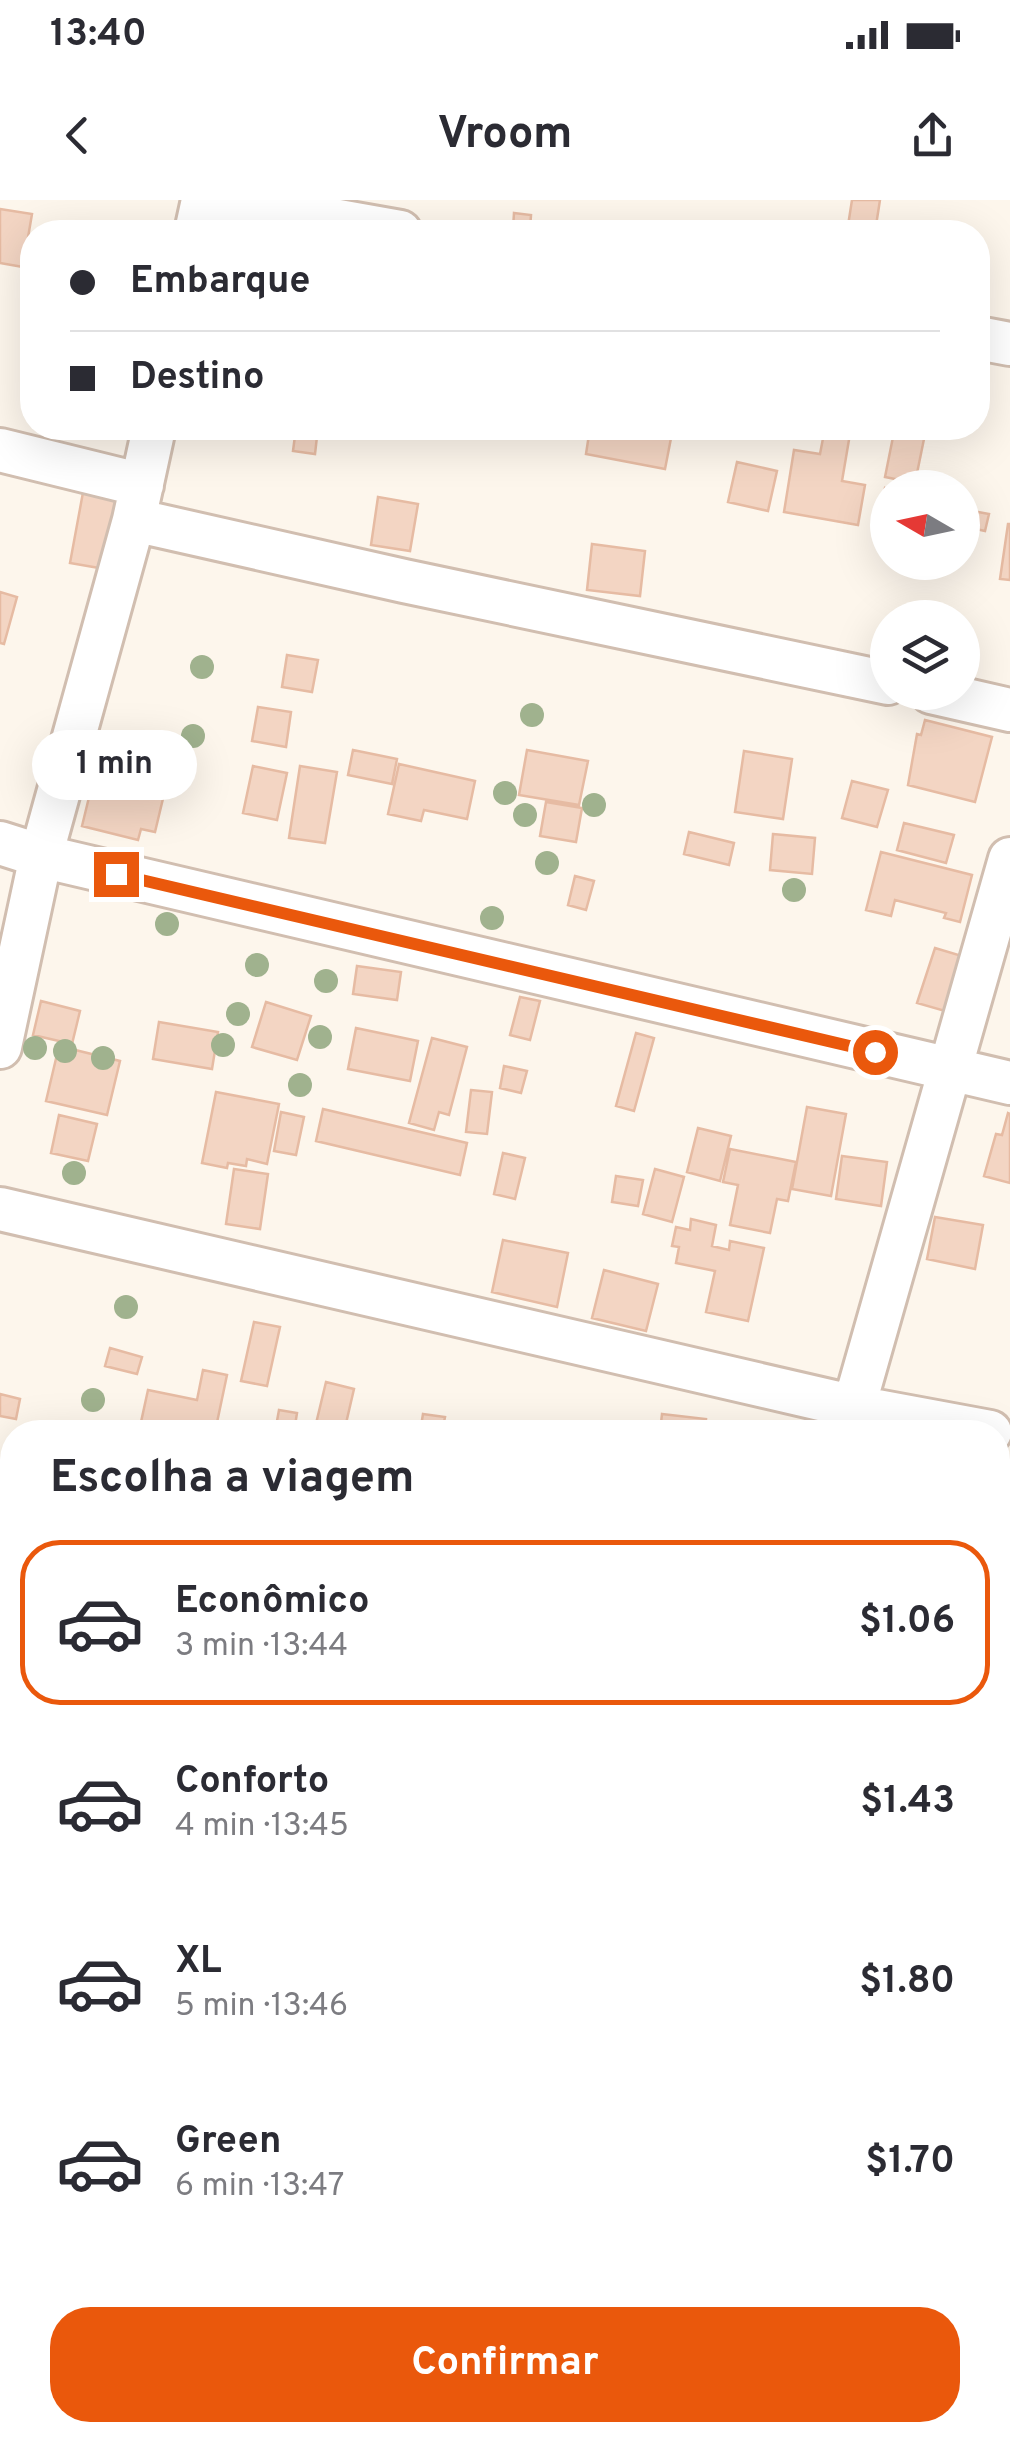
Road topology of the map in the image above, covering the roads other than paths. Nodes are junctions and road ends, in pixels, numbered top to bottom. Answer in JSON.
{"nodes":[{"id":1,"x":221,"y":200,"type":"edge"},
{"id":2,"x":333,"y":220,"type":"edge"},
{"id":3,"x":151,"y":440,"type":"edge"},
{"id":4,"x":0,"y":450,"type":"edge"},
{"id":5,"x":138,"y":502,"type":"junction"},
{"id":6,"x":870,"y":679,"type":"edge"},
{"id":7,"x":980,"y":703,"type":"edge"},
{"id":8,"x":1010,"y":710,"type":"edge"},
{"id":9,"x":0,"y":842,"type":"edge"},
{"id":10,"x":41,"y":856,"type":"junction"},
{"id":11,"x":1010,"y":859,"type":"edge"},
{"id":12,"x":0,"y":1047,"type":"edge"},
{"id":13,"x":951,"y":1070,"type":"junction"},
{"id":14,"x":1010,"y":1082,"type":"edge"},
{"id":15,"x":0,"y":1209,"type":"edge"},
{"id":16,"x":851,"y":1420,"type":"edge"}],
"edges":[{"from":1,"to":2,"type":"street"},
{"from":3,"to":5,"type":"street"},
{"from":4,"to":5,"type":"street"},
{"from":5,"to":6,"type":"street"},
{"from":5,"to":10,"type":"street"},
{"from":7,"to":8,"type":"street"},
{"from":9,"to":10,"type":"street"},
{"from":10,"to":12,"type":"street"},
{"from":10,"to":13,"type":"street"},
{"from":11,"to":13,"type":"street"},
{"from":13,"to":14,"type":"street"},
{"from":13,"to":16,"type":"street"},
{"from":15,"to":16,"type":"street"}]}
